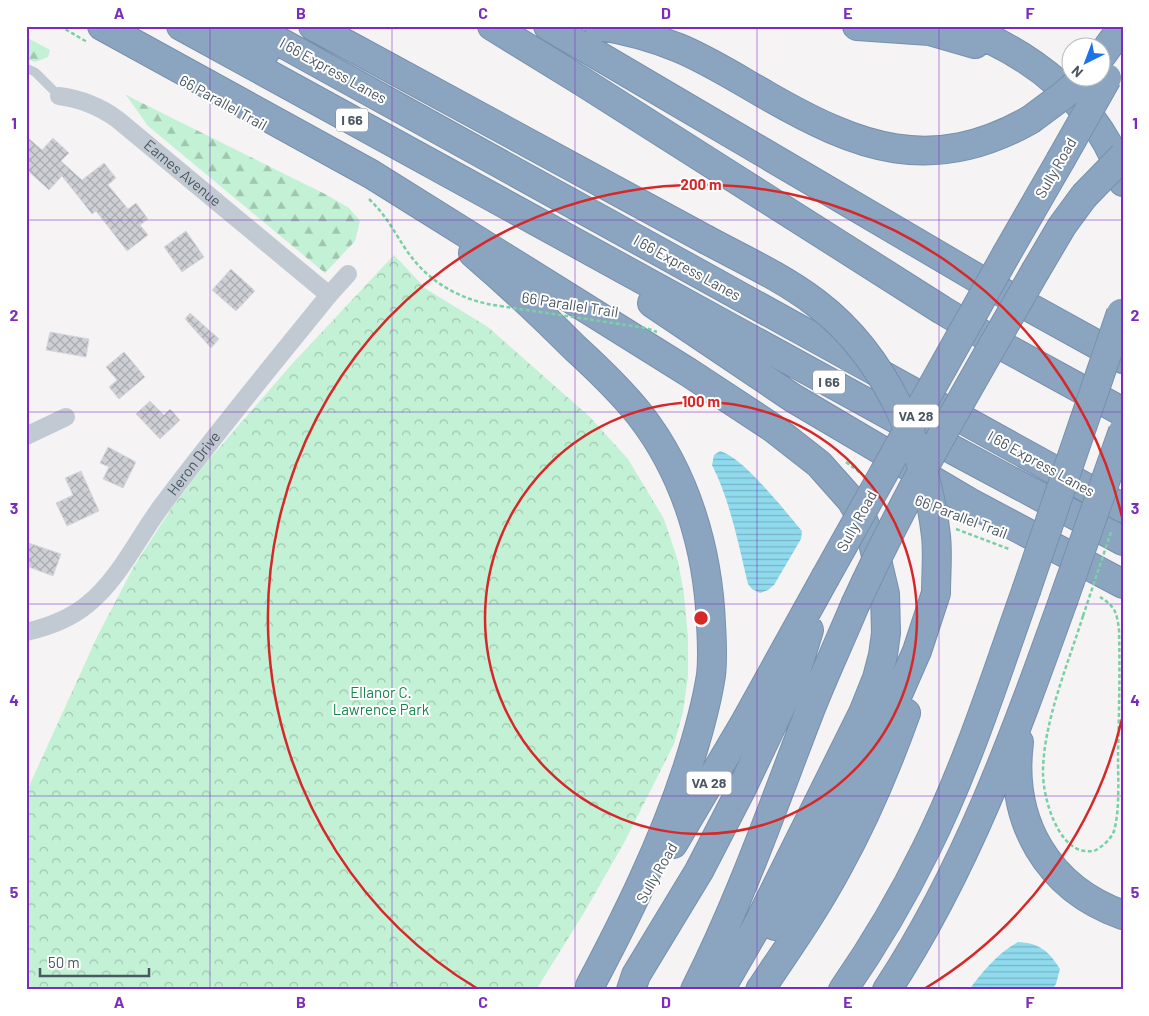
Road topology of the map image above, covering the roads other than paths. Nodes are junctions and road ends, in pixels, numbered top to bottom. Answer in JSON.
{"nodes":[{"id":1,"x":181,"y":26,"type":"edge"},
{"id":2,"x":221,"y":26,"type":"edge"},
{"id":3,"x":251,"y":26,"type":"edge"},
{"id":4,"x":313,"y":26,"type":"edge"},
{"id":5,"x":492,"y":26,"type":"edge"},
{"id":6,"x":548,"y":26,"type":"edge"},
{"id":7,"x":599,"y":26,"type":"edge"},
{"id":8,"x":857,"y":26,"type":"edge"},
{"id":9,"x":958,"y":26,"type":"edge"},
{"id":10,"x":1123,"y":26,"type":"edge"},
{"id":11,"x":95,"y":34,"type":"edge"},
{"id":12,"x":1112,"y":42,"type":"edge"},
{"id":13,"x":1123,"y":51,"type":"edge"},
{"id":14,"x":1112,"y":59,"type":"edge"},
{"id":15,"x":26,"y":68,"type":"edge"},
{"id":16,"x":1062,"y":69,"type":"edge"},
{"id":17,"x":1062,"y":71,"type":"edge"},
{"id":18,"x":1073,"y":88,"type":"edge"},
{"id":19,"x":1085,"y":88,"type":"edge"},
{"id":20,"x":1087,"y":88,"type":"edge"},
{"id":21,"x":59,"y":96,"type":"joint"},
{"id":22,"x":1123,"y":156,"type":"edge"},
{"id":23,"x":347,"y":160,"type":"junction"},
{"id":24,"x":1123,"y":182,"type":"edge"},
{"id":25,"x":578,"y":207,"type":"junction"},
{"id":26,"x":537,"y":222,"type":"junction"},
{"id":27,"x":348,"y":274,"type":"dead end"},
{"id":28,"x":329,"y":296,"type":"junction"},
{"id":29,"x":1122,"y":308,"type":"edge"},
{"id":30,"x":1123,"y":359,"type":"edge"},
{"id":31,"x":1123,"y":412,"type":"edge"},
{"id":32,"x":66,"y":417,"type":"dead end"},
{"id":33,"x":1123,"y":431,"type":"edge"},
{"id":34,"x":26,"y":436,"type":"edge"},
{"id":35,"x":1120,"y":525,"type":"edge"},
{"id":36,"x":825,"y":578,"type":"junction"},
{"id":37,"x":1123,"y":584,"type":"edge"},
{"id":38,"x":936,"y":593,"type":"junction"},
{"id":39,"x":26,"y":632,"type":"edge"},
{"id":40,"x":1027,"y":700,"type":"junction"},
{"id":41,"x":810,"y":710,"type":"junction"},
{"id":42,"x":1123,"y":916,"type":"edge"},
{"id":43,"x":754,"y":945,"type":"junction"},
{"id":44,"x":589,"y":988,"type":"edge"},
{"id":45,"x":630,"y":990,"type":"edge"},
{"id":46,"x":635,"y":990,"type":"edge"},
{"id":47,"x":695,"y":990,"type":"edge"},
{"id":48,"x":720,"y":990,"type":"edge"},
{"id":49,"x":724,"y":990,"type":"edge"},
{"id":50,"x":760,"y":990,"type":"edge"},
{"id":51,"x":843,"y":990,"type":"edge"},
{"id":52,"x":886,"y":990,"type":"edge"}],
"edges":[{"from":1,"to":26,"type":"highway","number":"I 66"},
{"from":2,"to":25,"type":"highway"},
{"from":3,"to":25,"type":"highway","name":"I 66 Express Lanes"},
{"from":4,"to":38,"type":"highway","bridge":true},
{"from":5,"to":31,"type":"highway"},
{"from":6,"to":30,"type":"highway"},
{"from":7,"to":18,"type":"highway","bridge":true},
{"from":8,"to":16,"type":"highway"},
{"from":9,"to":17,"type":"highway"},
{"from":10,"to":12,"type":"highway"},
{"from":11,"to":23,"type":"highway"},
{"from":13,"to":14,"type":"highway","name":"Sully Road","number":"VA 28"},
{"from":15,"to":21,"type":"lane","name":"Eames Avenue"},
{"from":19,"to":36,"type":"highway","name":"Sully Road","number":"VA 28","bridge":true},
{"from":20,"to":24,"type":"highway"},
{"from":21,"to":28,"type":"street","name":"Eames Avenue"},
{"from":22,"to":41,"type":"highway","bridge":true},
{"from":23,"to":43,"type":"highway"},
{"from":23,"to":44,"type":"highway"},
{"from":25,"to":35,"type":"highway","name":"I 66 Express Lanes"},
{"from":26,"to":35,"type":"highway","number":"I 66"},
{"from":26,"to":37,"type":"highway"},
{"from":27,"to":28,"type":"street","name":"Heron Drive"},
{"from":28,"to":39,"type":"street","name":"Heron Drive"},
{"from":29,"to":51,"type":"highway","bridge":true},
{"from":32,"to":34,"type":"street"},
{"from":33,"to":40,"type":"highway","bridge":true},
{"from":36,"to":44,"type":"highway","name":"Sully Road","number":"VA 28"},
{"from":36,"to":45,"type":"highway"},
{"from":38,"to":43,"type":"highway"},
{"from":38,"to":50,"type":"highway"},
{"from":40,"to":42,"type":"highway"},
{"from":40,"to":52,"type":"highway"},
{"from":41,"to":46,"type":"highway"},
{"from":41,"to":47,"type":"highway"},
{"from":43,"to":48,"type":"highway"},
{"from":43,"to":49,"type":"highway"}]}
